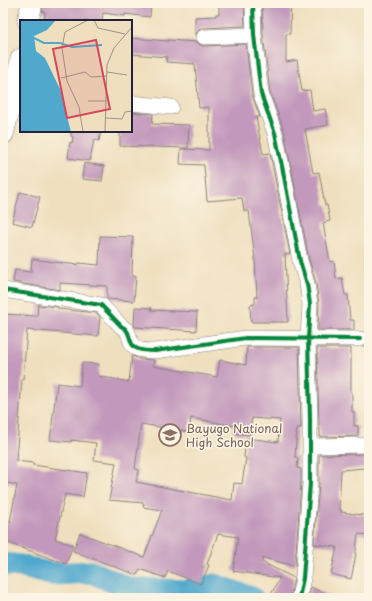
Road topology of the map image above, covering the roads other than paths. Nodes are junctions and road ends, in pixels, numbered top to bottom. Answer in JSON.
{"nodes":[{"id":1,"x":32,"y":3,"type":"edge"},
{"id":2,"x":253,"y":3,"type":"edge"},
{"id":3,"x":28,"y":20,"type":"edge"},
{"id":4,"x":254,"y":35,"type":"junction"},
{"id":5,"x":204,"y":37,"type":"dead end"},
{"id":6,"x":20,"y":70,"type":"edge"},
{"id":7,"x":132,"y":103,"type":"edge"},
{"id":8,"x":170,"y":107,"type":"dead end"},
{"id":9,"x":3,"y":134,"type":"edge"},
{"id":10,"x":3,"y":290,"type":"edge"},
{"id":11,"x":308,"y":339,"type":"junction"},
{"id":12,"x":360,"y":339,"type":"dead end"},
{"id":13,"x":369,"y":445,"type":"edge"},
{"id":14,"x":310,"y":446,"type":"junction"},
{"id":15,"x":298,"y":598,"type":"edge"}],
"edges":[{"from":1,"to":3,"type":"main road"},
{"from":2,"to":4,"type":"street"},
{"from":4,"to":5,"type":"street"},
{"from":4,"to":11,"type":"street"},
{"from":6,"to":9,"type":"main road"},
{"from":7,"to":8,"type":"street"},
{"from":10,"to":11,"type":"street"},
{"from":11,"to":12,"type":"street"},
{"from":11,"to":14,"type":"street"},
{"from":13,"to":14,"type":"street"},
{"from":14,"to":15,"type":"street"}]}
